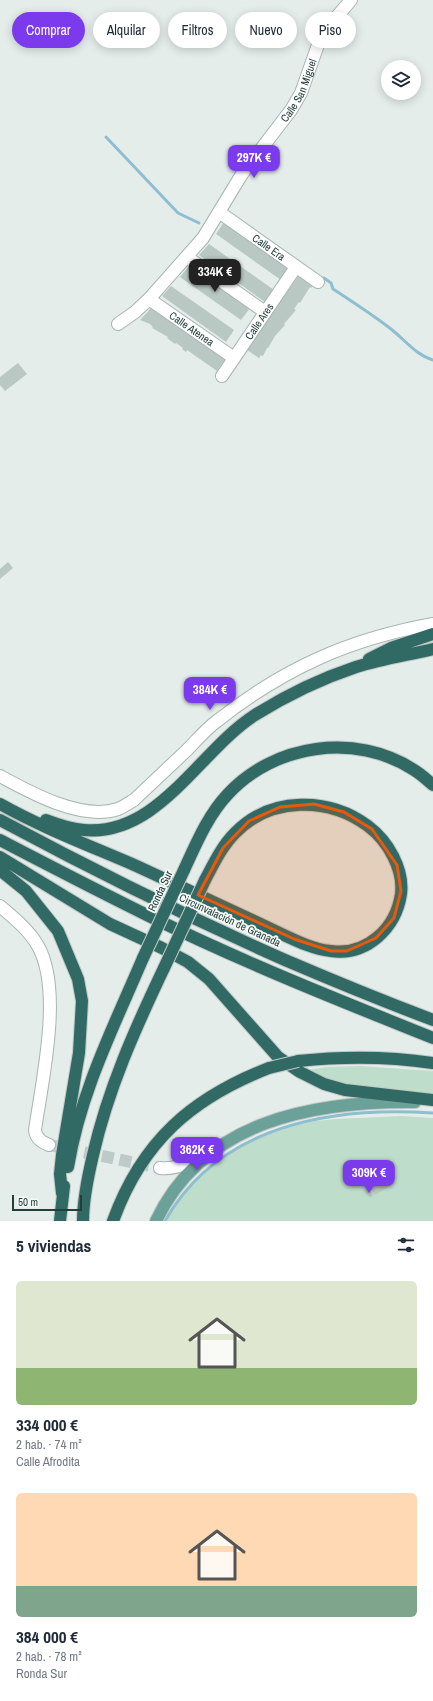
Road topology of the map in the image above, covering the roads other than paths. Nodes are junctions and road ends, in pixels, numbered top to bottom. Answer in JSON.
{"nodes":[{"id":1,"x":351,"y":0,"type":"edge"},
{"id":2,"x":219,"y":212,"type":"junction"},
{"id":3,"x":187,"y":257,"type":"junction"},
{"id":4,"x":296,"y":267,"type":"junction"},
{"id":5,"x":318,"y":282,"type":"dead end"},
{"id":6,"x":149,"y":299,"type":"junction"},
{"id":7,"x":265,"y":312,"type":"junction"},
{"id":8,"x":118,"y":324,"type":"dead end"},
{"id":9,"x":234,"y":358,"type":"junction"},
{"id":10,"x":222,"y":376,"type":"dead end"},
{"id":11,"x":433,"y":624,"type":"edge"},
{"id":12,"x":433,"y":634,"type":"edge"},
{"id":13,"x":433,"y":649,"type":"edge"},
{"id":14,"x":357,"y":666,"type":"junction"},
{"id":15,"x":0,"y":776,"type":"edge"},
{"id":16,"x":433,"y":785,"type":"edge"},
{"id":17,"x":0,"y":799,"type":"edge"},
{"id":18,"x":0,"y":804,"type":"edge"},
{"id":19,"x":0,"y":820,"type":"edge"},
{"id":20,"x":0,"y":840,"type":"edge"},
{"id":21,"x":0,"y":857,"type":"edge"},
{"id":22,"x":0,"y":870,"type":"edge"},
{"id":23,"x":0,"y":906,"type":"edge"},
{"id":24,"x":433,"y":1020,"type":"edge"},
{"id":25,"x":433,"y":1038,"type":"edge"},
{"id":26,"x":433,"y":1062,"type":"edge"},
{"id":27,"x":433,"y":1101,"type":"edge"},
{"id":28,"x":228,"y":1140,"type":"junction"},
{"id":29,"x":49,"y":1145,"type":"tunnel mouth"},
{"id":30,"x":160,"y":1168,"type":"tunnel mouth"},
{"id":31,"x":62,"y":1193,"type":"junction"},
{"id":32,"x":60,"y":1221,"type":"edge"},
{"id":33,"x":83,"y":1221,"type":"edge"},
{"id":34,"x":113,"y":1221,"type":"edge"},
{"id":35,"x":156,"y":1221,"type":"edge"}],
"edges":[{"from":1,"to":2,"type":"street","name":"Calle San Miguel"},
{"from":2,"to":3,"type":"street","name":"Calle San Miguel"},
{"from":2,"to":4,"type":"street","name":"Calle Era"},
{"from":3,"to":6,"type":"street","name":"Calle San Miguel"},
{"from":3,"to":7,"type":"street"},
{"from":4,"to":5,"type":"street","name":"Calle Era"},
{"from":4,"to":7,"type":"street","name":"Calle Ares"},
{"from":6,"to":8,"type":"street","name":"Calle San Miguel"},
{"from":6,"to":9,"type":"street","name":"Calle Atenea"},
{"from":7,"to":9,"type":"street","name":"Calle Ares"},
{"from":9,"to":10,"type":"street","name":"Calle Ares"},
{"from":11,"to":15,"type":"street"},
{"from":12,"to":14,"type":"highway"},
{"from":13,"to":14,"type":"highway"},
{"from":14,"to":17,"type":"highway"},
{"from":16,"to":31,"type":"highway","name":"Ronda Sur","bridge":true},
{"from":18,"to":33,"type":"highway","bridge":true},
{"from":19,"to":24,"type":"highway","name":"Circunvalación de Granada"},
{"from":20,"to":25,"type":"highway"},
{"from":21,"to":27,"type":"highway"},
{"from":22,"to":31,"type":"highway"},
{"from":23,"to":29,"type":"street"},
{"from":26,"to":34,"type":"highway","bridge":true},
{"from":27,"to":28,"type":"main road"},
{"from":28,"to":30,"type":"street"},
{"from":28,"to":35,"type":"main road"},
{"from":31,"to":32,"type":"highway","name":"Ronda Sur"}]}
